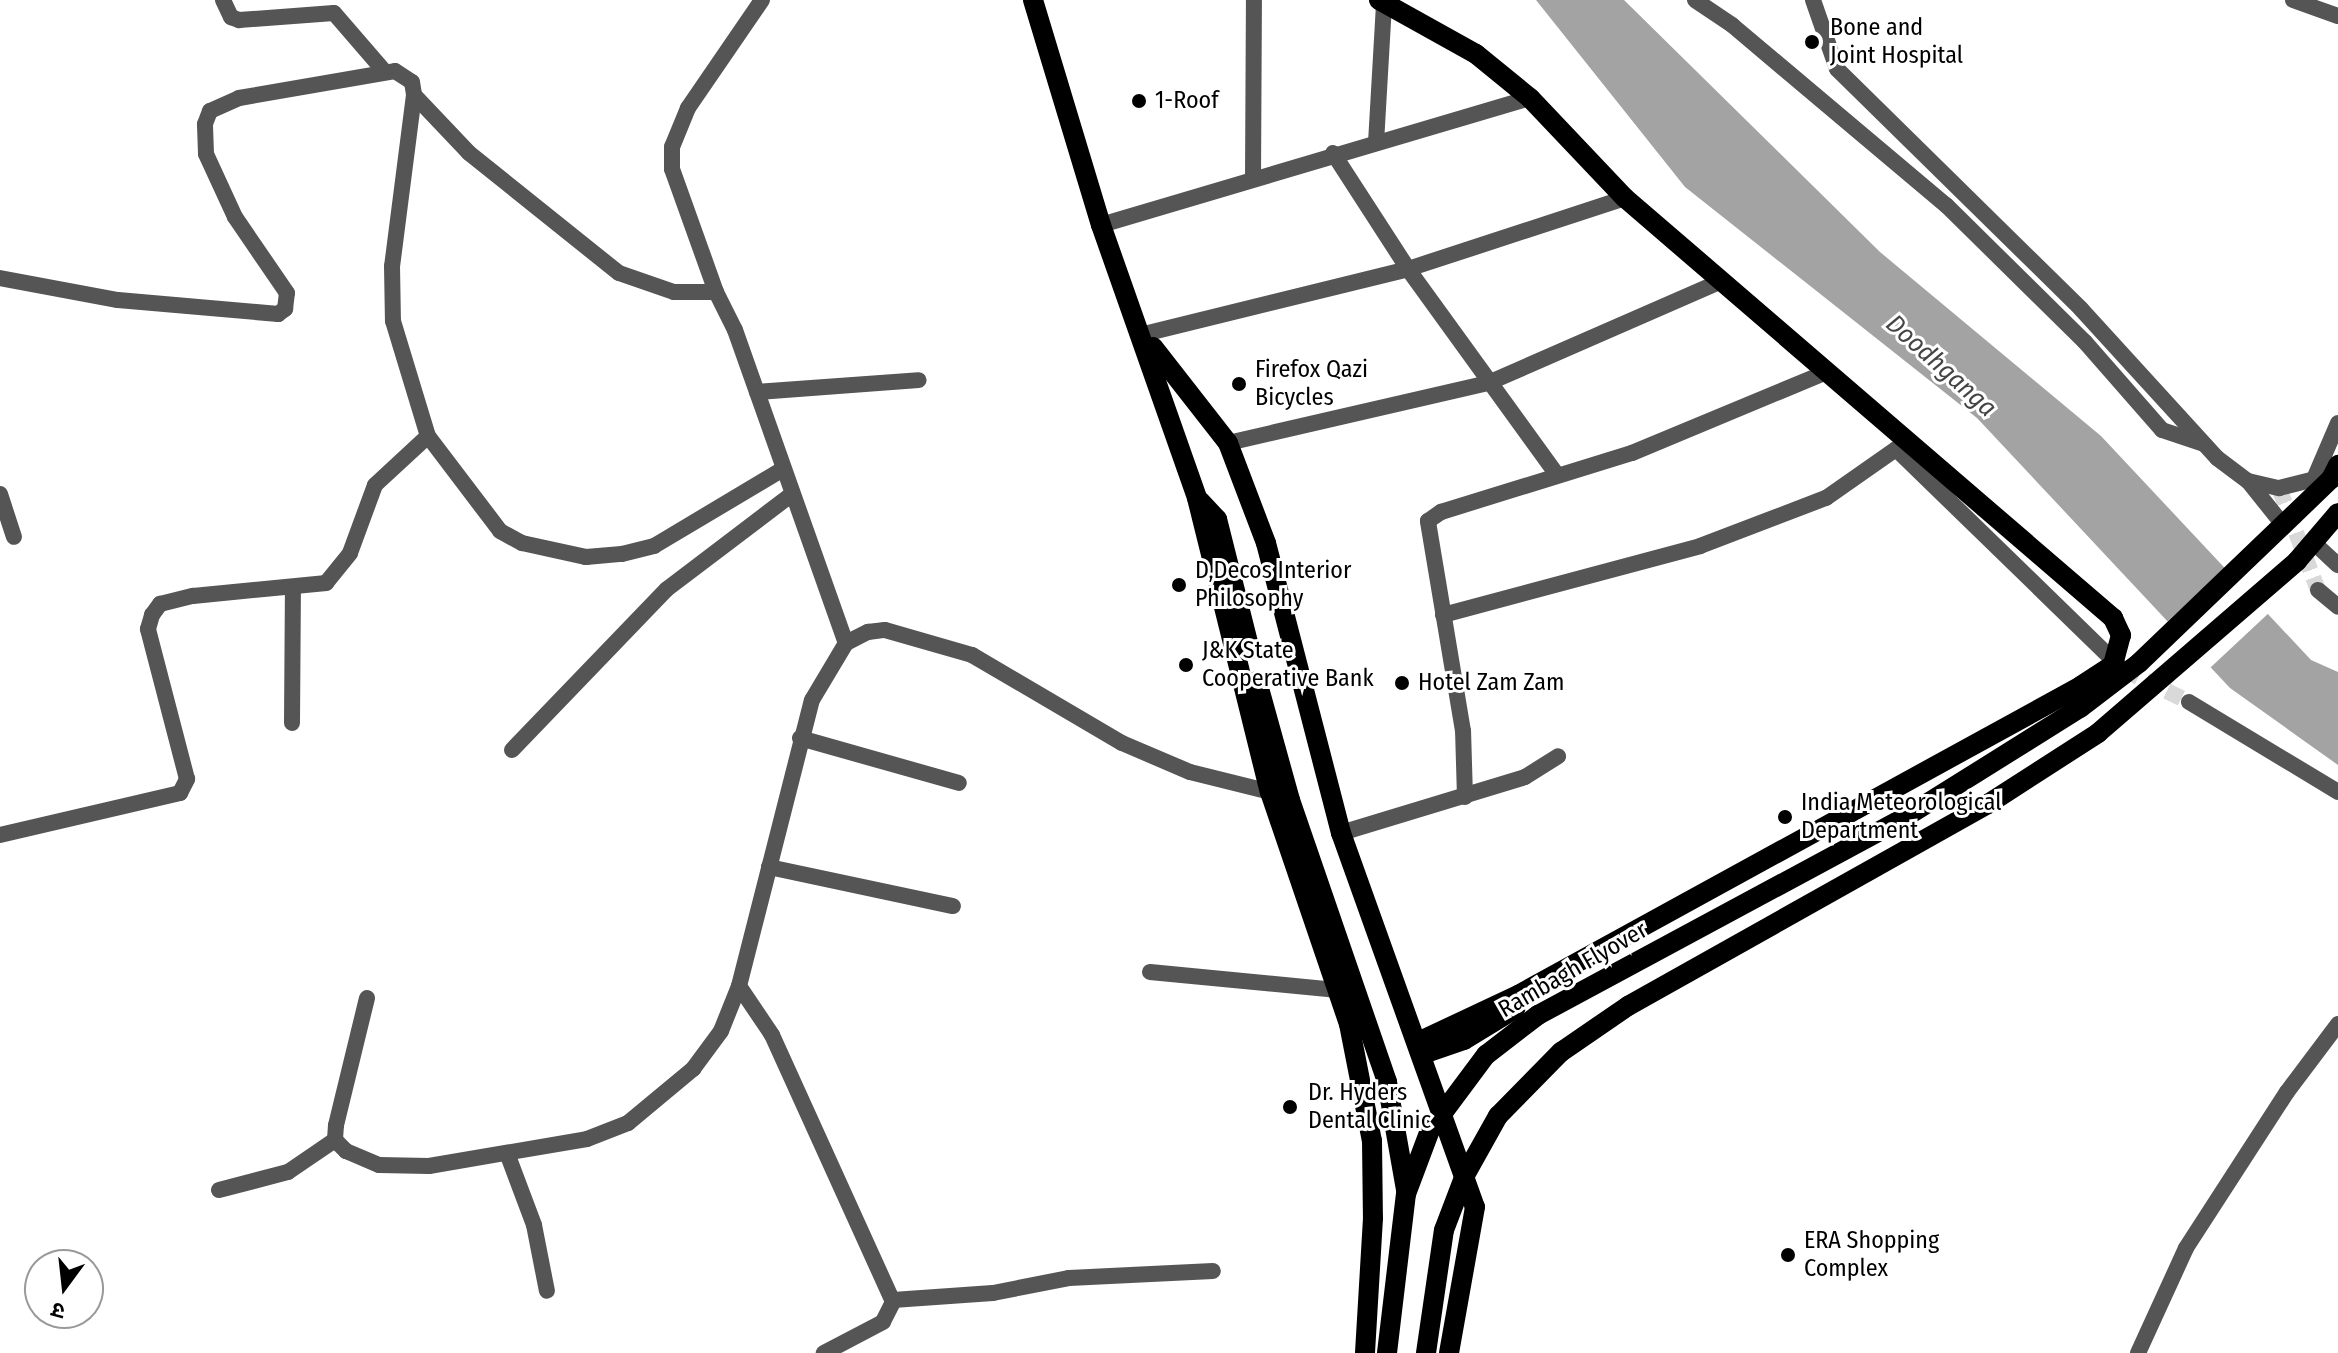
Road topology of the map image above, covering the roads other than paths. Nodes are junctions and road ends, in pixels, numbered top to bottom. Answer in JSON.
{"nodes":[{"id":1,"x":223,"y":0,"type":"edge"},
{"id":2,"x":1033,"y":0,"type":"edge"},
{"id":3,"x":1254,"y":0,"type":"edge"},
{"id":4,"x":1695,"y":0,"type":"edge"},
{"id":5,"x":1813,"y":0,"type":"edge"},
{"id":6,"x":2293,"y":0,"type":"edge"},
{"id":7,"x":761,"y":1,"type":"edge"},
{"id":8,"x":1382,"y":3,"type":"edge"},
{"id":9,"x":2338,"y":16,"type":"edge"},
{"id":10,"x":384,"y":71,"type":"junction"},
{"id":11,"x":414,"y":95,"type":"junction"},
{"id":12,"x":1530,"y":98,"type":"junction"},
{"id":13,"x":1376,"y":143,"type":"junction"},
{"id":14,"x":1333,"y":153,"type":"junction"},
{"id":15,"x":1253,"y":179,"type":"junction"},
{"id":16,"x":1625,"y":198,"type":"junction"},
{"id":17,"x":1101,"y":225,"type":"junction"},
{"id":18,"x":1408,"y":269,"type":"junction"},
{"id":19,"x":0,"y":278,"type":"edge"},
{"id":20,"x":1719,"y":282,"type":"junction"},
{"id":21,"x":716,"y":292,"type":"junction"},
{"id":22,"x":1144,"y":334,"type":"junction"},
{"id":23,"x":1824,"y":373,"type":"junction"},
{"id":24,"x":919,"y":380,"type":"dead end"},
{"id":25,"x":1488,"y":383,"type":"junction"},
{"id":26,"x":757,"y":392,"type":"junction"},
{"id":27,"x":2338,"y":423,"type":"edge"},
{"id":28,"x":428,"y":436,"type":"junction"},
{"id":29,"x":1228,"y":443,"type":"junction"},
{"id":30,"x":2204,"y":444,"type":"junction"},
{"id":31,"x":783,"y":469,"type":"junction"},
{"id":32,"x":2334,"y":472,"type":"edge"},
{"id":33,"x":1557,"y":475,"type":"junction"},
{"id":34,"x":2248,"y":481,"type":"junction"},
{"id":35,"x":0,"y":494,"type":"edge"},
{"id":36,"x":792,"y":494,"type":"junction"},
{"id":37,"x":1197,"y":498,"type":"junction"},
{"id":38,"x":2338,"y":513,"type":"edge"},
{"id":39,"x":2284,"y":526,"type":"junction"},
{"id":40,"x":14,"y":537,"type":"dead end"},
{"id":41,"x":2313,"y":542,"type":"junction"},
{"id":42,"x":2338,"y":565,"type":"edge"},
{"id":43,"x":293,"y":590,"type":"junction"},
{"id":44,"x":2318,"y":590,"type":"tunnel mouth"},
{"id":45,"x":2338,"y":607,"type":"edge"},
{"id":46,"x":1443,"y":615,"type":"junction"},
{"id":47,"x":846,"y":643,"type":"junction"},
{"id":48,"x":2118,"y":667,"type":"junction"},
{"id":49,"x":2189,"y":702,"type":"tunnel mouth"},
{"id":50,"x":292,"y":723,"type":"dead end"},
{"id":51,"x":800,"y":738,"type":"junction"},
{"id":52,"x":512,"y":750,"type":"dead end"},
{"id":53,"x":1558,"y":756,"type":"dead end"},
{"id":54,"x":959,"y":783,"type":"dead end"},
{"id":55,"x":1270,"y":792,"type":"junction"},
{"id":56,"x":2338,"y":792,"type":"edge"},
{"id":57,"x":1465,"y":797,"type":"junction"},
{"id":58,"x":1930,"y":801,"type":"junction"},
{"id":59,"x":1341,"y":833,"type":"junction"},
{"id":60,"x":0,"y":835,"type":"edge"},
{"id":61,"x":769,"y":867,"type":"junction"},
{"id":62,"x":953,"y":906,"type":"dead end"},
{"id":63,"x":1376,"y":927,"type":"junction"},
{"id":64,"x":1324,"y":951,"type":"junction"},
{"id":65,"x":1150,"y":972,"type":"dead end"},
{"id":66,"x":739,"y":986,"type":"junction"},
{"id":67,"x":1338,"y":990,"type":"junction"},
{"id":68,"x":367,"y":998,"type":"dead end"},
{"id":69,"x":2338,"y":1024,"type":"edge"},
{"id":70,"x":1420,"y":1048,"type":"junction"},
{"id":71,"x":335,"y":1140,"type":"junction"},
{"id":72,"x":507,"y":1153,"type":"junction"},
{"id":73,"x":1465,"y":1175,"type":"junction"},
{"id":74,"x":219,"y":1190,"type":"dead end"},
{"id":75,"x":1406,"y":1194,"type":"junction"},
{"id":76,"x":1213,"y":1271,"type":"dead end"},
{"id":77,"x":547,"y":1291,"type":"dead end"},
{"id":78,"x":893,"y":1300,"type":"junction"},
{"id":79,"x":824,"y":1353,"type":"edge"},
{"id":80,"x":1365,"y":1353,"type":"edge"},
{"id":81,"x":1387,"y":1353,"type":"edge"},
{"id":82,"x":1426,"y":1353,"type":"edge"},
{"id":83,"x":1449,"y":1353,"type":"edge"},
{"id":84,"x":2138,"y":1353,"type":"edge"}],
"edges":[{"from":1,"to":10,"type":"street"},
{"from":2,"to":17,"type":"main road"},
{"from":3,"to":15,"type":"street"},
{"from":4,"to":30,"type":"street"},
{"from":5,"to":30,"type":"street"},
{"from":6,"to":9,"type":"street"},
{"from":7,"to":21,"type":"street"},
{"from":8,"to":12,"type":"main road"},
{"from":8,"to":13,"type":"street"},
{"from":10,"to":11,"type":"street"},
{"from":10,"to":19,"type":"street"},
{"from":11,"to":21,"type":"street"},
{"from":11,"to":28,"type":"street"},
{"from":12,"to":13,"type":"street"},
{"from":12,"to":16,"type":"main road"},
{"from":13,"to":14,"type":"street"},
{"from":14,"to":15,"type":"street"},
{"from":14,"to":18,"type":"street"},
{"from":15,"to":17,"type":"street"},
{"from":16,"to":18,"type":"street"},
{"from":16,"to":20,"type":"main road"},
{"from":17,"to":22,"type":"main road"},
{"from":18,"to":22,"type":"street"},
{"from":18,"to":25,"type":"street"},
{"from":20,"to":23,"type":"main road"},
{"from":20,"to":25,"type":"street"},
{"from":21,"to":26,"type":"street"},
{"from":22,"to":29,"type":"main road"},
{"from":22,"to":37,"type":"main road"},
{"from":23,"to":33,"type":"street"},
{"from":23,"to":48,"type":"main road"},
{"from":24,"to":26,"type":"street"},
{"from":25,"to":29,"type":"street"},
{"from":25,"to":33,"type":"street"},
{"from":26,"to":31,"type":"street"},
{"from":27,"to":34,"type":"street"},
{"from":28,"to":31,"type":"street"},
{"from":28,"to":43,"type":"street"},
{"from":29,"to":59,"type":"main road"},
{"from":30,"to":34,"type":"street"},
{"from":31,"to":36,"type":"street"},
{"from":32,"to":39,"type":"main road","name":"Rambagh Flyover"},
{"from":33,"to":46,"type":"street"},
{"from":34,"to":39,"type":"street"},
{"from":35,"to":40,"type":"street"},
{"from":36,"to":47,"type":"street"},
{"from":36,"to":52,"type":"street"},
{"from":37,"to":55,"type":"main road"},
{"from":37,"to":75,"type":"main road"},
{"from":38,"to":41,"type":"main road"},
{"from":39,"to":58,"type":"main road","name":"Rambagh Flyover"},
{"from":41,"to":42,"type":"street"},
{"from":41,"to":73,"type":"main road"},
{"from":43,"to":50,"type":"street"},
{"from":43,"to":60,"type":"street"},
{"from":44,"to":45,"type":"street"},
{"from":46,"to":48,"type":"street"},
{"from":46,"to":57,"type":"street"},
{"from":47,"to":51,"type":"street"},
{"from":47,"to":55,"type":"street"},
{"from":48,"to":70,"type":"main road"},
{"from":49,"to":56,"type":"street"},
{"from":51,"to":54,"type":"street"},
{"from":51,"to":61,"type":"street"},
{"from":53,"to":57,"type":"street"},
{"from":55,"to":64,"type":"main road"},
{"from":57,"to":59,"type":"street"},
{"from":58,"to":70,"type":"main road"},
{"from":58,"to":75,"type":"main road","name":"Rambagh Flyover"},
{"from":59,"to":63,"type":"main road"},
{"from":61,"to":62,"type":"street"},
{"from":61,"to":66,"type":"street"},
{"from":63,"to":64,"type":"main road"},
{"from":63,"to":70,"type":"main road"},
{"from":64,"to":67,"type":"main road"},
{"from":65,"to":67,"type":"street"},
{"from":66,"to":72,"type":"street"},
{"from":66,"to":78,"type":"street"},
{"from":67,"to":80,"type":"main road"},
{"from":68,"to":71,"type":"street"},
{"from":69,"to":84,"type":"street"},
{"from":70,"to":73,"type":"main road"},
{"from":71,"to":72,"type":"street"},
{"from":71,"to":74,"type":"street"},
{"from":72,"to":77,"type":"street"},
{"from":73,"to":82,"type":"main road"},
{"from":73,"to":83,"type":"main road"},
{"from":75,"to":81,"type":"main road","name":"Rambagh Flyover"},
{"from":76,"to":78,"type":"street"},
{"from":78,"to":79,"type":"street"}]}
